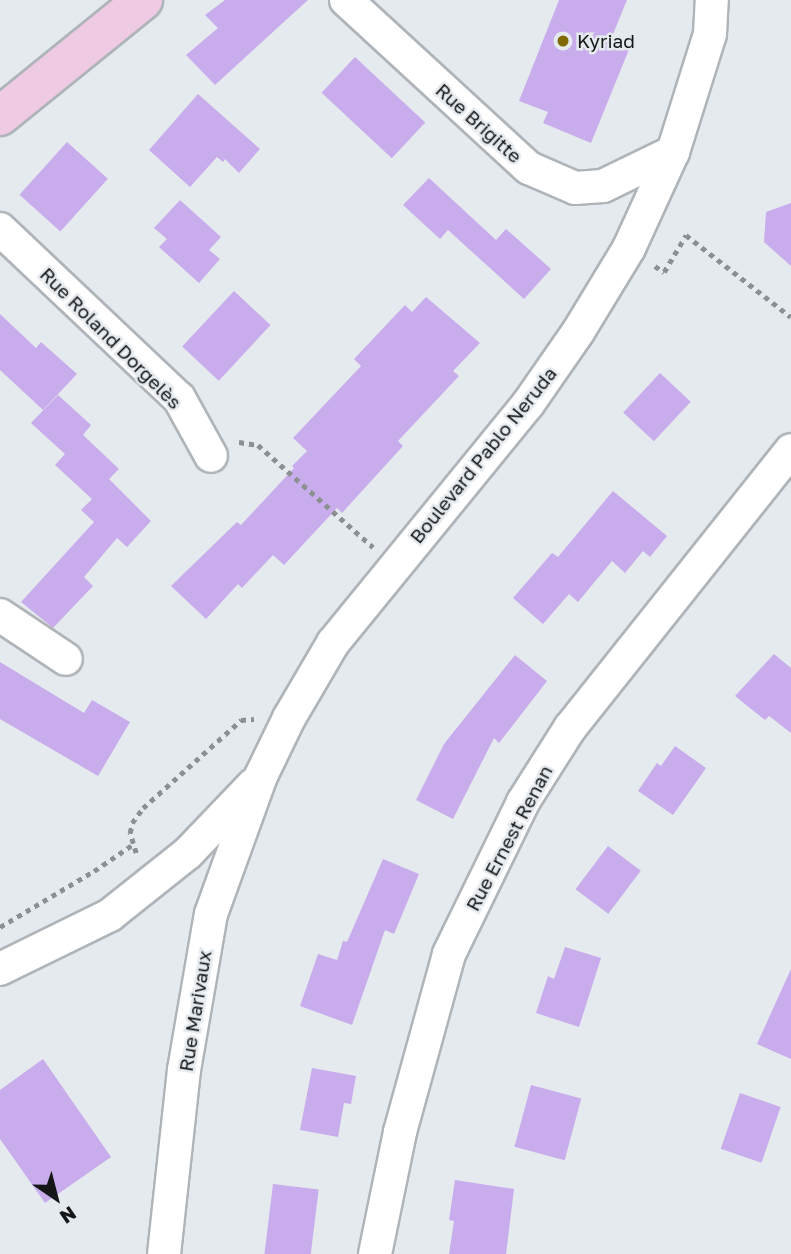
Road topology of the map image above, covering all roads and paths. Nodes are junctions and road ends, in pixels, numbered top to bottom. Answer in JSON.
{"nodes":[{"id":1,"x":143,"y":0,"type":"edge"},
{"id":2,"x":346,"y":0,"type":"edge"},
{"id":3,"x":712,"y":0,"type":"edge"},
{"id":4,"x":0,"y":116,"type":"edge"},
{"id":5,"x":673,"y":152,"type":"junction"},
{"id":6,"x":0,"y":229,"type":"edge"},
{"id":7,"x":629,"y":248,"type":"junction"},
{"id":8,"x":791,"y":317,"type":"edge"},
{"id":9,"x":205,"y":446,"type":"joint"},
{"id":10,"x":791,"y":450,"type":"edge"},
{"id":11,"x":394,"y":566,"type":"junction"},
{"id":12,"x":0,"y":615,"type":"edge"},
{"id":13,"x":66,"y":659,"type":"dead end"},
{"id":14,"x":261,"y":776,"type":"junction"},
{"id":15,"x":132,"y":845,"type":"dead end"},
{"id":16,"x":0,"y":927,"type":"edge"},
{"id":17,"x":0,"y":969,"type":"edge"},
{"id":18,"x":164,"y":1254,"type":"edge"},
{"id":19,"x":375,"y":1254,"type":"edge"}],
"edges":[{"from":1,"to":4,"type":"main road"},
{"from":2,"to":5,"type":"street","name":"Rue Brigitte"},
{"from":3,"to":5,"type":"street","name":"Boulevard Pablo Neruda"},
{"from":5,"to":7,"type":"street","name":"Boulevard Pablo Neruda"},
{"from":6,"to":9,"type":"street","name":"Rue Roland Dorgelès"},
{"from":7,"to":8,"type":"path"},
{"from":7,"to":11,"type":"street","name":"Boulevard Pablo Neruda"},
{"from":9,"to":11,"type":"path"},
{"from":10,"to":19,"type":"street","name":"Rue Ernest Renan"},
{"from":11,"to":14,"type":"street","name":"Boulevard Pablo Neruda"},
{"from":12,"to":13,"type":"street"},
{"from":14,"to":17,"type":"street"},
{"from":14,"to":18,"type":"street","name":"Rue Marivaux"},
{"from":15,"to":16,"type":"path"}]}
